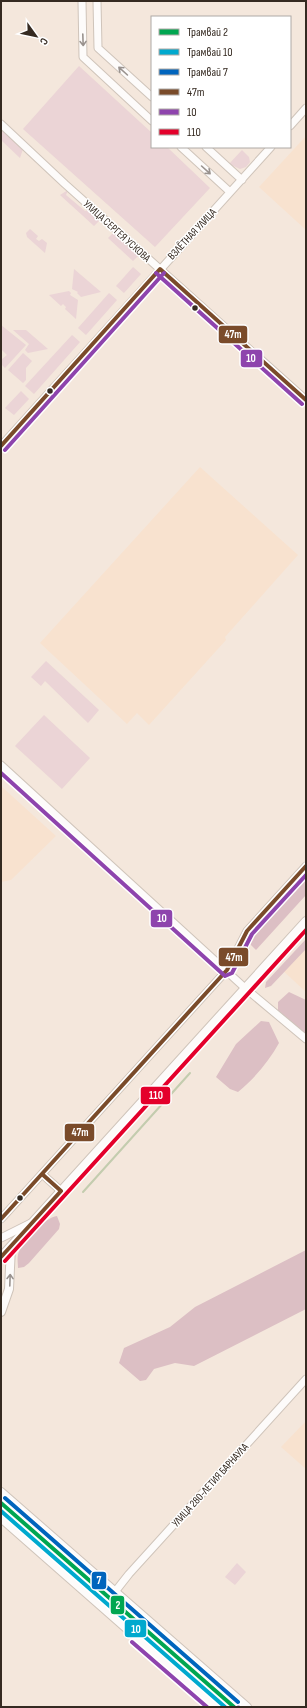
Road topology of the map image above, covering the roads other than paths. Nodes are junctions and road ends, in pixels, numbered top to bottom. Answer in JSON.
{"nodes":[{"id":1,"x":82,"y":1,"type":"edge"},
{"id":2,"x":97,"y":1,"type":"edge"},
{"id":3,"x":151,"y":96,"type":"edge"},
{"id":4,"x":306,"y":108,"type":"edge"},
{"id":5,"x":151,"y":119,"type":"edge"},
{"id":6,"x":1,"y":124,"type":"edge"},
{"id":7,"x":291,"y":125,"type":"edge"},
{"id":8,"x":182,"y":148,"type":"edge"},
{"id":9,"x":207,"y":148,"type":"edge"},
{"id":10,"x":270,"y":148,"type":"edge"},
{"id":11,"x":242,"y":180,"type":"junction"},
{"id":12,"x":230,"y":192,"type":"junction"},
{"id":13,"x":160,"y":269,"type":"junction"},
{"id":14,"x":306,"y":400,"type":"edge"},
{"id":15,"x":1,"y":446,"type":"edge"},
{"id":16,"x":1,"y":765,"type":"edge"},
{"id":17,"x":306,"y":866,"type":"edge"},
{"id":18,"x":306,"y":920,"type":"edge"},
{"id":19,"x":226,"y":970,"type":"junction"},
{"id":20,"x":245,"y":988,"type":"junction"},
{"id":21,"x":306,"y":1039,"type":"edge"},
{"id":22,"x":42,"y":1174,"type":"junction"},
{"id":23,"x":61,"y":1191,"type":"junction"},
{"id":24,"x":1,"y":1219,"type":"edge"},
{"id":25,"x":34,"y":1221,"type":"junction"},
{"id":26,"x":1,"y":1238,"type":"edge"},
{"id":27,"x":10,"y":1247,"type":"junction"},
{"id":28,"x":1,"y":1257,"type":"edge"},
{"id":29,"x":1,"y":1312,"type":"edge"},
{"id":30,"x":306,"y":1379,"type":"edge"},
{"id":31,"x":1,"y":1492,"type":"edge"},
{"id":32,"x":1,"y":1518,"type":"edge"},
{"id":33,"x":42,"y":1528,"type":"junction"},
{"id":34,"x":29,"y":1542,"type":"junction"},
{"id":35,"x":114,"y":1591,"type":"junction"},
{"id":36,"x":103,"y":1607,"type":"junction"},
{"id":37,"x":216,"y":1707,"type":"edge"},
{"id":38,"x":246,"y":1707,"type":"edge"}],
"edges":[{"from":1,"to":5,"type":"street","one_way":true},
{"from":3,"to":2,"type":"street","one_way":true},
{"from":4,"to":7,"type":"street"},
{"from":6,"to":13,"type":"street","name":"УЛИЦА СЕРГЕЯ УСКОВА"},
{"from":8,"to":12,"type":"street","one_way":true},
{"from":9,"to":11,"type":"street"},
{"from":10,"to":11,"type":"street","name":"ВЗЛЁТНАЯ УЛИЦА"},
{"from":11,"to":12,"type":"street","name":"ВЗЛЁТНАЯ УЛИЦА"},
{"from":12,"to":13,"type":"street","name":"ВЗЛЁТНАЯ УЛИЦА"},
{"from":13,"to":14,"type":"street","name":"УЛИЦА СЕРГЕЯ УСКОВА"},
{"from":13,"to":15,"type":"street","name":"ВЗЛЁТНАЯ УЛИЦА"},
{"from":16,"to":19,"type":"street"},
{"from":17,"to":19,"type":"street"},
{"from":18,"to":20,"type":"main road"},
{"from":19,"to":20,"type":"street"},
{"from":19,"to":22,"type":"street"},
{"from":20,"to":21,"type":"street"},
{"from":20,"to":23,"type":"main road"},
{"from":22,"to":23,"type":"street"},
{"from":22,"to":24,"type":"street"},
{"from":23,"to":25,"type":"main road"},
{"from":25,"to":26,"type":"street"},
{"from":25,"to":27,"type":"main road"},
{"from":27,"to":28,"type":"main road"},
{"from":29,"to":27,"type":"main road","one_way":true},
{"from":30,"to":35,"type":"street","name":"УЛИЦА 280-ЛЕТИЯ БАРНАУЛА"},
{"from":31,"to":33,"type":"main road"},
{"from":32,"to":34,"type":"main road"},
{"from":33,"to":34,"type":"main road"},
{"from":33,"to":35,"type":"main road"},
{"from":34,"to":36,"type":"main road"},
{"from":35,"to":36,"type":"street","name":"УЛИЦА 280-ЛЕТИЯ БАРНАУЛА"},
{"from":35,"to":38,"type":"main road"},
{"from":36,"to":37,"type":"main road"}]}
